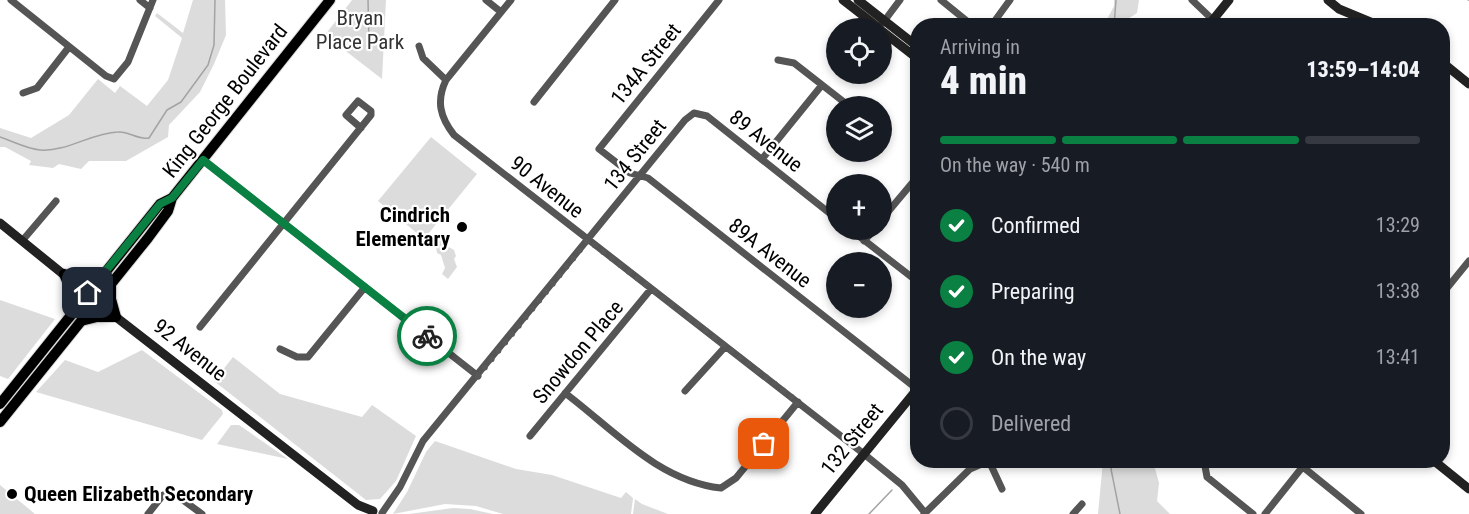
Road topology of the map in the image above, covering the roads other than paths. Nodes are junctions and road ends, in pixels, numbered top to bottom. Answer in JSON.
{"nodes":[{"id":1,"x":11,"y":0,"type":"edge"},
{"id":2,"x":140,"y":0,"type":"edge"},
{"id":3,"x":153,"y":0,"type":"edge"},
{"id":4,"x":330,"y":0,"type":"edge"},
{"id":5,"x":486,"y":0,"type":"edge"},
{"id":6,"x":511,"y":0,"type":"edge"},
{"id":7,"x":615,"y":0,"type":"edge"},
{"id":8,"x":719,"y":0,"type":"edge"},
{"id":9,"x":843,"y":0,"type":"edge"},
{"id":10,"x":858,"y":0,"type":"edge"},
{"id":11,"x":900,"y":0,"type":"edge"},
{"id":12,"x":940,"y":0,"type":"edge"},
{"id":13,"x":1010,"y":0,"type":"edge"},
{"id":14,"x":1192,"y":0,"type":"edge"},
{"id":15,"x":1229,"y":0,"type":"edge"},
{"id":16,"x":1328,"y":0,"type":"edge"},
{"id":17,"x":150,"y":8,"type":"junction"},
{"id":18,"x":501,"y":12,"type":"junction"},
{"id":19,"x":868,"y":18,"type":"edge"},
{"id":20,"x":873,"y":18,"type":"edge"},
{"id":21,"x":887,"y":18,"type":"edge"},
{"id":22,"x":964,"y":18,"type":"edge"},
{"id":23,"x":997,"y":18,"type":"edge"},
{"id":24,"x":1206,"y":18,"type":"edge"},
{"id":25,"x":1214,"y":18,"type":"edge"},
{"id":26,"x":1361,"y":18,"type":"edge"},
{"id":27,"x":892,"y":33,"type":"edge"},
{"id":28,"x":892,"y":37,"type":"edge"},
{"id":29,"x":910,"y":43,"type":"edge"},
{"id":30,"x":69,"y":46,"type":"junction"},
{"id":31,"x":419,"y":46,"type":"dead end"},
{"id":32,"x":910,"y":52,"type":"edge"},
{"id":33,"x":778,"y":60,"type":"dead end"},
{"id":34,"x":1450,"y":69,"type":"edge"},
{"id":35,"x":446,"y":80,"type":"junction"},
{"id":36,"x":1469,"y":84,"type":"edge"},
{"id":37,"x":822,"y":85,"type":"junction"},
{"id":38,"x":23,"y":93,"type":"dead end"},
{"id":39,"x":836,"y":96,"type":"edge"},
{"id":40,"x":534,"y":102,"type":"dead end"},
{"id":41,"x":701,"y":114,"type":"joint"},
{"id":42,"x":361,"y":128,"type":"dead end"},
{"id":43,"x":599,"y":149,"type":"joint"},
{"id":44,"x":762,"y":159,"type":"junction"},
{"id":45,"x":203,"y":160,"type":"junction"},
{"id":46,"x":639,"y":176,"type":"junction"},
{"id":47,"x":910,"y":186,"type":"edge"},
{"id":48,"x":172,"y":198,"type":"junction"},
{"id":49,"x":56,"y":201,"type":"dead end"},
{"id":50,"x":892,"y":207,"type":"edge"},
{"id":51,"x":826,"y":210,"type":"edge"},
{"id":52,"x":0,"y":223,"type":"edge"},
{"id":53,"x":284,"y":224,"type":"junction"},
{"id":54,"x":588,"y":240,"type":"junction"},
{"id":55,"x":864,"y":240,"type":"edge"},
{"id":56,"x":22,"y":241,"type":"junction"},
{"id":57,"x":1469,"y":261,"type":"edge"},
{"id":58,"x":64,"y":274,"type":"junction"},
{"id":59,"x":103,"y":275,"type":"junction"},
{"id":60,"x":910,"y":276,"type":"edge"},
{"id":61,"x":111,"y":284,"type":"junction"},
{"id":62,"x":1450,"y":284,"type":"edge"},
{"id":63,"x":365,"y":287,"type":"junction"},
{"id":64,"x":651,"y":290,"type":"junction"},
{"id":65,"x":92,"y":297,"type":"junction"},
{"id":66,"x":76,"y":317,"type":"junction"},
{"id":67,"x":116,"y":317,"type":"junction"},
{"id":68,"x":200,"y":327,"type":"dead end"},
{"id":69,"x":725,"y":346,"type":"junction"},
{"id":70,"x":280,"y":349,"type":"dead end"},
{"id":71,"x":478,"y":376,"type":"junction"},
{"id":72,"x":910,"y":382,"type":"edge"},
{"id":73,"x":685,"y":391,"type":"dead end"},
{"id":74,"x":566,"y":393,"type":"junction"},
{"id":75,"x":910,"y":398,"type":"edge"},
{"id":76,"x":798,"y":402,"type":"junction"},
{"id":77,"x":0,"y":404,"type":"edge"},
{"id":78,"x":0,"y":422,"type":"edge"},
{"id":79,"x":530,"y":435,"type":"dead end"},
{"id":80,"x":864,"y":454,"type":"junction"},
{"id":81,"x":972,"y":468,"type":"edge"},
{"id":82,"x":993,"y":468,"type":"edge"},
{"id":83,"x":1205,"y":468,"type":"edge"},
{"id":84,"x":1302,"y":468,"type":"edge"},
{"id":85,"x":1304,"y":468,"type":"edge"},
{"id":86,"x":1443,"y":468,"type":"edge"},
{"id":87,"x":1207,"y":477,"type":"junction"},
{"id":88,"x":1199,"y":480,"type":"dead end"},
{"id":89,"x":1002,"y":489,"type":"dead end"},
{"id":90,"x":1469,"y":489,"type":"edge"},
{"id":91,"x":1082,"y":504,"type":"dead end"},
{"id":92,"x":374,"y":513,"type":"edge"},
{"id":93,"x":148,"y":514,"type":"edge"},
{"id":94,"x":202,"y":514,"type":"edge"},
{"id":95,"x":814,"y":514,"type":"edge"},
{"id":96,"x":925,"y":514,"type":"edge"},
{"id":97,"x":1073,"y":514,"type":"edge"},
{"id":98,"x":1253,"y":514,"type":"edge"},
{"id":99,"x":1265,"y":514,"type":"edge"},
{"id":100,"x":1361,"y":514,"type":"edge"}],
"edges":[{"from":1,"to":30,"type":"street"},
{"from":2,"to":17,"type":"street"},
{"from":3,"to":17,"type":"street"},
{"from":4,"to":45,"type":"main road","name":"King George Boulevard"},
{"from":5,"to":18,"type":"street"},
{"from":6,"to":18,"type":"street"},
{"from":7,"to":40,"type":"street"},
{"from":8,"to":43,"type":"street","name":"134A Street"},
{"from":9,"to":19,"type":"main road"},
{"from":10,"to":20,"type":"main road"},
{"from":11,"to":21,"type":"street"},
{"from":12,"to":22,"type":"street"},
{"from":13,"to":23,"type":"street"},
{"from":14,"to":24,"type":"street"},
{"from":15,"to":25,"type":"main road"},
{"from":16,"to":26,"type":"main road"},
{"from":17,"to":30,"type":"street"},
{"from":18,"to":35,"type":"street"},
{"from":27,"to":29,"type":"main road"},
{"from":28,"to":32,"type":"main road"},
{"from":30,"to":38,"type":"street"},
{"from":31,"to":35,"type":"street"},
{"from":33,"to":37,"type":"street"},
{"from":34,"to":36,"type":"main road"},
{"from":35,"to":54,"type":"street","name":"90 Avenue"},
{"from":37,"to":39,"type":"street"},
{"from":37,"to":44,"type":"street"},
{"from":41,"to":44,"type":"street","name":"89 Avenue"},
{"from":41,"to":46,"type":"street","name":"134 Street"},
{"from":42,"to":53,"type":"street"},
{"from":43,"to":46,"type":"street","name":"89A Avenue"},
{"from":44,"to":51,"type":"street","name":"89 Avenue"},
{"from":45,"to":48,"type":"main road","name":"King George Boulevard"},
{"from":45,"to":53,"type":"street"},
{"from":46,"to":54,"type":"street","name":"134 Street"},
{"from":46,"to":72,"type":"street","name":"89A Avenue"},
{"from":47,"to":50,"type":"street"},
{"from":48,"to":59,"type":"main road","name":"King George Boulevard"},
{"from":48,"to":61,"type":"main road","name":"King George Boulevard"},
{"from":49,"to":56,"type":"street"},
{"from":52,"to":56,"type":"main road","name":"92 Avenue"},
{"from":53,"to":63,"type":"street"},
{"from":53,"to":68,"type":"street"},
{"from":54,"to":64,"type":"street","name":"90 Avenue"},
{"from":54,"to":71,"type":"street","name":"134 Street"},
{"from":55,"to":60,"type":"street"},
{"from":56,"to":58,"type":"main road","name":"92 Avenue"},
{"from":57,"to":62,"type":"street"},
{"from":58,"to":59,"type":"main road"},
{"from":58,"to":65,"type":"main road","name":"92 Avenue"},
{"from":58,"to":66,"type":"main road"},
{"from":59,"to":65,"type":"main road","name":"King George Boulevard"},
{"from":61,"to":65,"type":"main road","name":"King George Boulevard"},
{"from":61,"to":67,"type":"main road"},
{"from":63,"to":70,"type":"street"},
{"from":63,"to":71,"type":"street"},
{"from":64,"to":69,"type":"street","name":"90 Avenue"},
{"from":64,"to":74,"type":"street","name":"Snowdon Place"},
{"from":65,"to":66,"type":"main road","name":"King George Boulevard"},
{"from":65,"to":67,"type":"main road","name":"92 Avenue"},
{"from":66,"to":67,"type":"main road"},
{"from":66,"to":77,"type":"main road","name":"King George Boulevard"},
{"from":66,"to":78,"type":"main road","name":"King George Boulevard"},
{"from":67,"to":92,"type":"main road","name":"92 Avenue"},
{"from":69,"to":73,"type":"street"},
{"from":69,"to":76,"type":"street","name":"90 Avenue"},
{"from":71,"to":92,"type":"street","name":"134 Street"},
{"from":74,"to":76,"type":"street"},
{"from":74,"to":79,"type":"street","name":"Snowdon Place"},
{"from":75,"to":80,"type":"main road","name":"132 Street"},
{"from":76,"to":80,"type":"street","name":"90 Avenue"},
{"from":80,"to":95,"type":"main road","name":"132 Street"},
{"from":80,"to":96,"type":"street","name":"90 Avenue"},
{"from":81,"to":96,"type":"street"},
{"from":82,"to":89,"type":"street"},
{"from":83,"to":87,"type":"street"},
{"from":84,"to":99,"type":"street"},
{"from":85,"to":100,"type":"street"},
{"from":86,"to":90,"type":"main road"},
{"from":87,"to":88,"type":"street"},
{"from":87,"to":98,"type":"street"},
{"from":91,"to":97,"type":"street"},
{"from":93,"to":94,"type":"street"}]}
